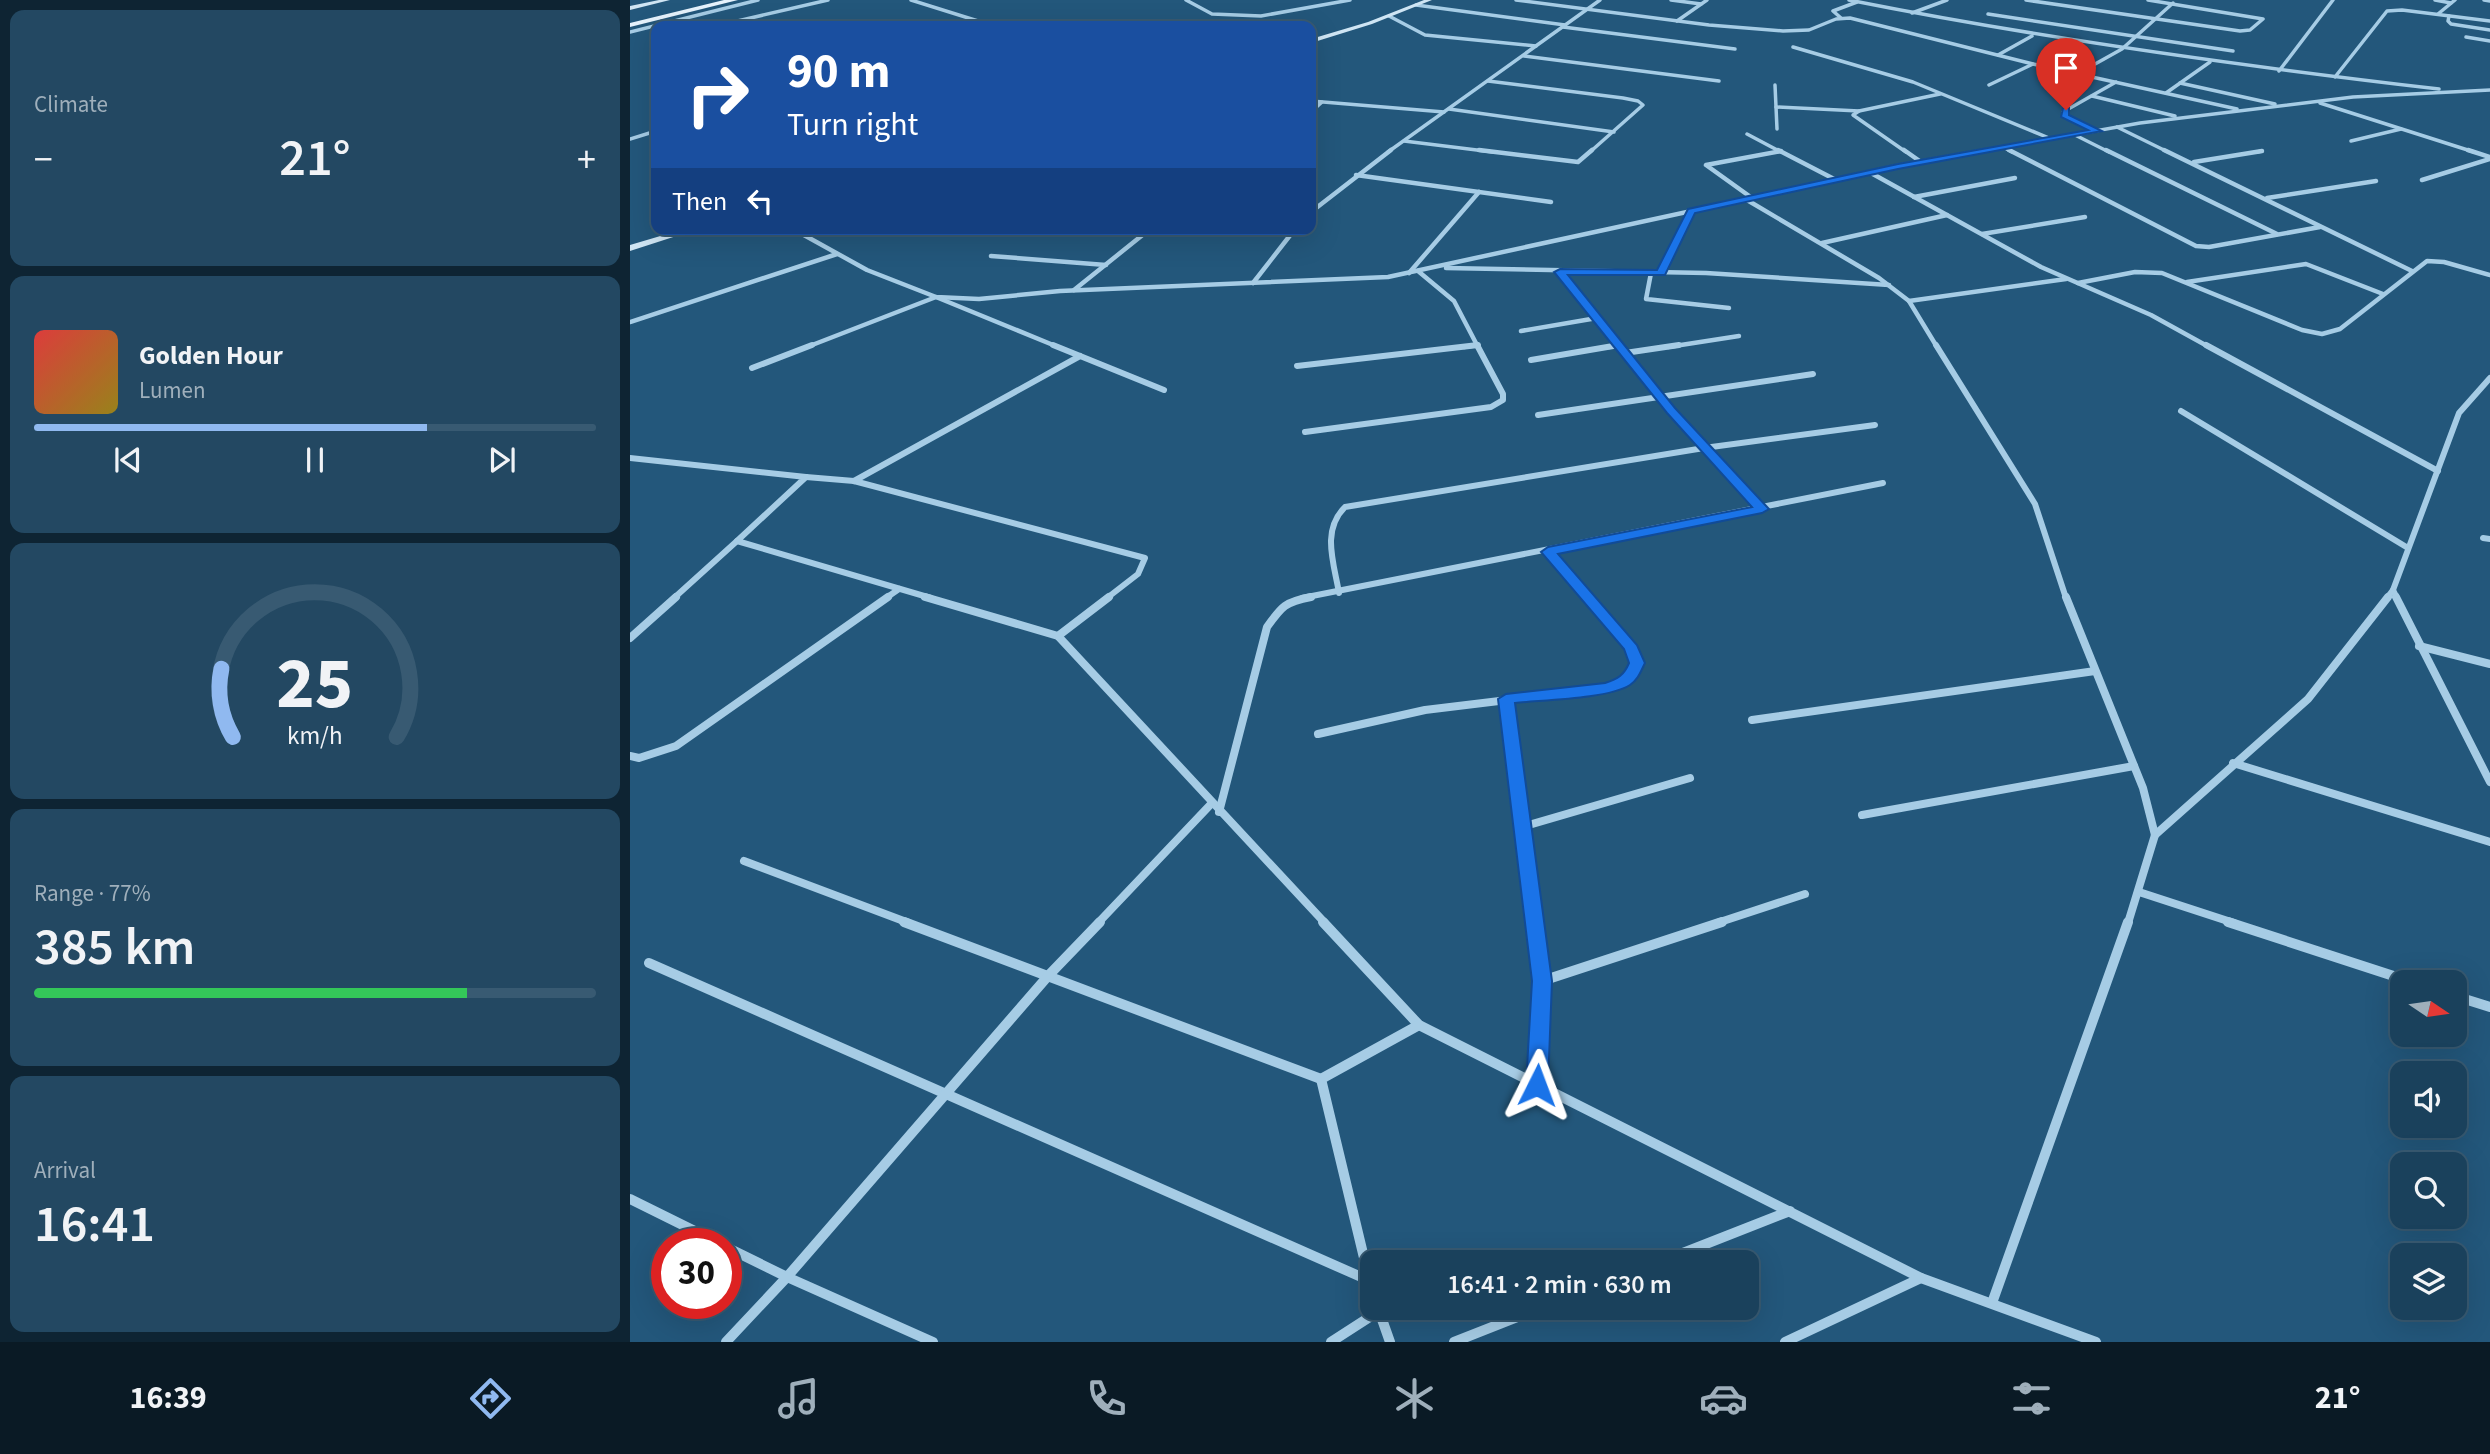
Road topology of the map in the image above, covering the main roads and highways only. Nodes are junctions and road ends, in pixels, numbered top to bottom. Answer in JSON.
{"nodes":[{"id":1,"x":704,"y":0,"type":"edge"},
{"id":2,"x":734,"y":0,"type":"edge"},
{"id":3,"x":630,"y":18,"type":"edge"},
{"id":4,"x":630,"y":25,"type":"edge"}],
"edges":[{"from":1,"to":3,"type":"main road"},
{"from":2,"to":4,"type":"main road"}]}
